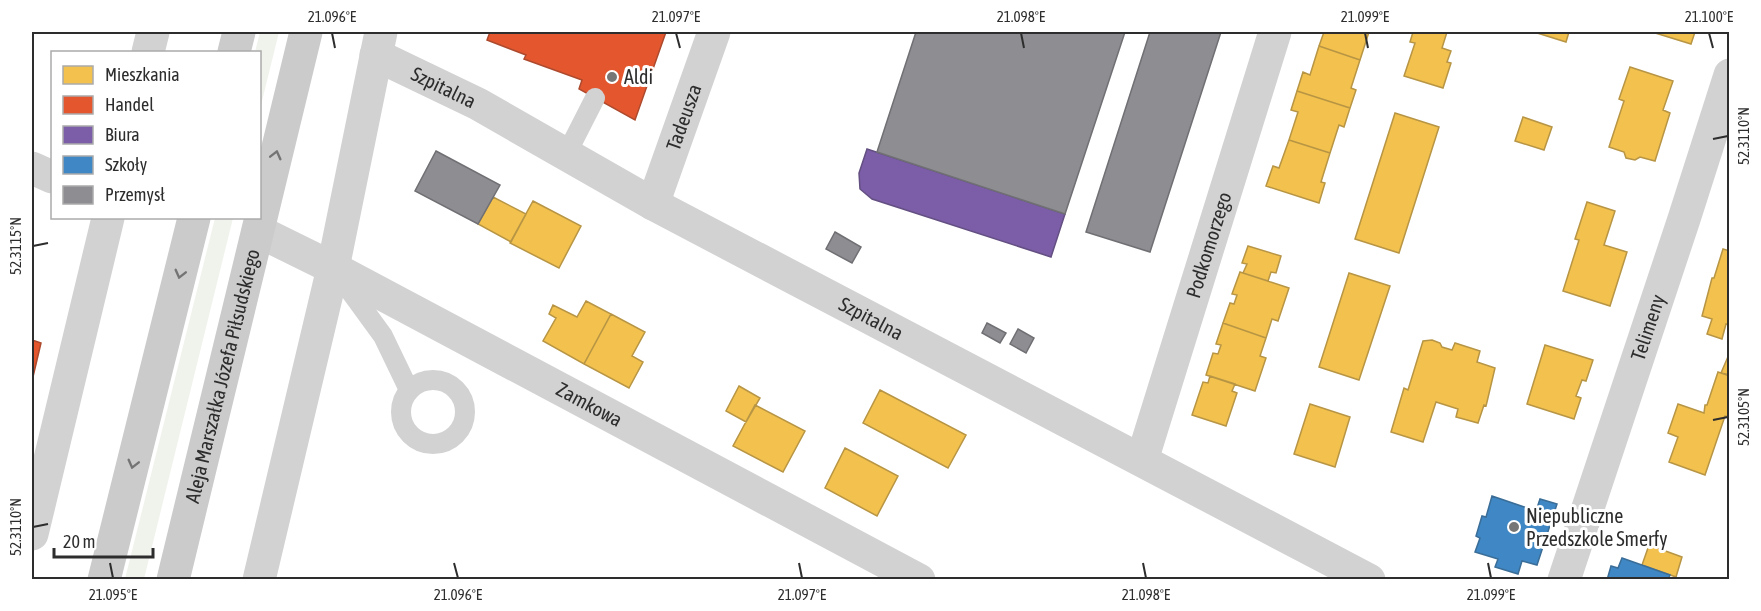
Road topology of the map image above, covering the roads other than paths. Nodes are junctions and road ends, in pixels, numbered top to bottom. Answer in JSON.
{"nodes":[{"id":1,"x":153,"y":32,"type":"edge"},
{"id":2,"x":239,"y":32,"type":"edge"},
{"id":3,"x":306,"y":32,"type":"edge"},
{"id":4,"x":714,"y":32,"type":"edge"},
{"id":5,"x":1275,"y":32,"type":"edge"},
{"id":6,"x":378,"y":43,"type":"edge"},
{"id":7,"x":148,"y":51,"type":"edge"},
{"id":8,"x":234,"y":51,"type":"edge"},
{"id":9,"x":1730,"y":75,"type":"edge"},
{"id":10,"x":595,"y":98,"type":"dead end"},
{"id":11,"x":567,"y":153,"type":"junction"},
{"id":12,"x":32,"y":168,"type":"edge"},
{"id":13,"x":51,"y":177,"type":"edge"},
{"id":14,"x":653,"y":204,"type":"junction"},
{"id":15,"x":108,"y":219,"type":"edge"},
{"id":16,"x":194,"y":219,"type":"edge"},
{"id":17,"x":261,"y":219,"type":"edge"},
{"id":18,"x":261,"y":219,"type":"edge"},
{"id":19,"x":258,"y":231,"type":"junction"},
{"id":20,"x":333,"y":268,"type":"junction"},
{"id":21,"x":410,"y":390,"type":"dead end"},
{"id":22,"x":1142,"y":459,"type":"junction"},
{"id":23,"x":32,"y":534,"type":"edge"},
{"id":24,"x":105,"y":579,"type":"edge"},
{"id":25,"x":173,"y":579,"type":"edge"},
{"id":26,"x":259,"y":579,"type":"edge"},
{"id":27,"x":919,"y":579,"type":"edge"},
{"id":28,"x":1370,"y":579,"type":"edge"},
{"id":29,"x":1564,"y":579,"type":"edge"}],
"edges":[{"from":1,"to":7,"type":"street"},
{"from":2,"to":8,"type":"main road"},
{"from":18,"to":3,"type":"main road","name":"Aleja Marszałka Józefa Piłsudskiego","one_way":true},
{"from":4,"to":14,"type":"street","name":"Tadeusza"},
{"from":5,"to":22,"type":"street","name":"Podkomorzego"},
{"from":6,"to":11,"type":"street","name":"Szpitalna"},
{"from":6,"to":20,"type":"street"},
{"from":9,"to":29,"type":"street","name":"Telimeny"},
{"from":10,"to":11,"type":"lane"},
{"from":11,"to":14,"type":"street","name":"Szpitalna"},
{"from":12,"to":13,"type":"street"},
{"from":14,"to":22,"type":"street","name":"Szpitalna"},
{"from":15,"to":23,"type":"street"},
{"from":16,"to":24,"type":"main road","one_way":true},
{"from":19,"to":17,"type":"main road","name":"Aleja Marszałka Józefa Piłsudskiego","one_way":true},
{"from":19,"to":20,"type":"street","name":"Zamkowa"},
{"from":19,"to":25,"type":"main road","name":"Aleja Marszałka Józefa Piłsudskiego"},
{"from":20,"to":21,"type":"lane"},
{"from":20,"to":26,"type":"street"},
{"from":20,"to":27,"type":"street","name":"Zamkowa"},
{"from":22,"to":28,"type":"street","name":"Szpitalna"}]}
